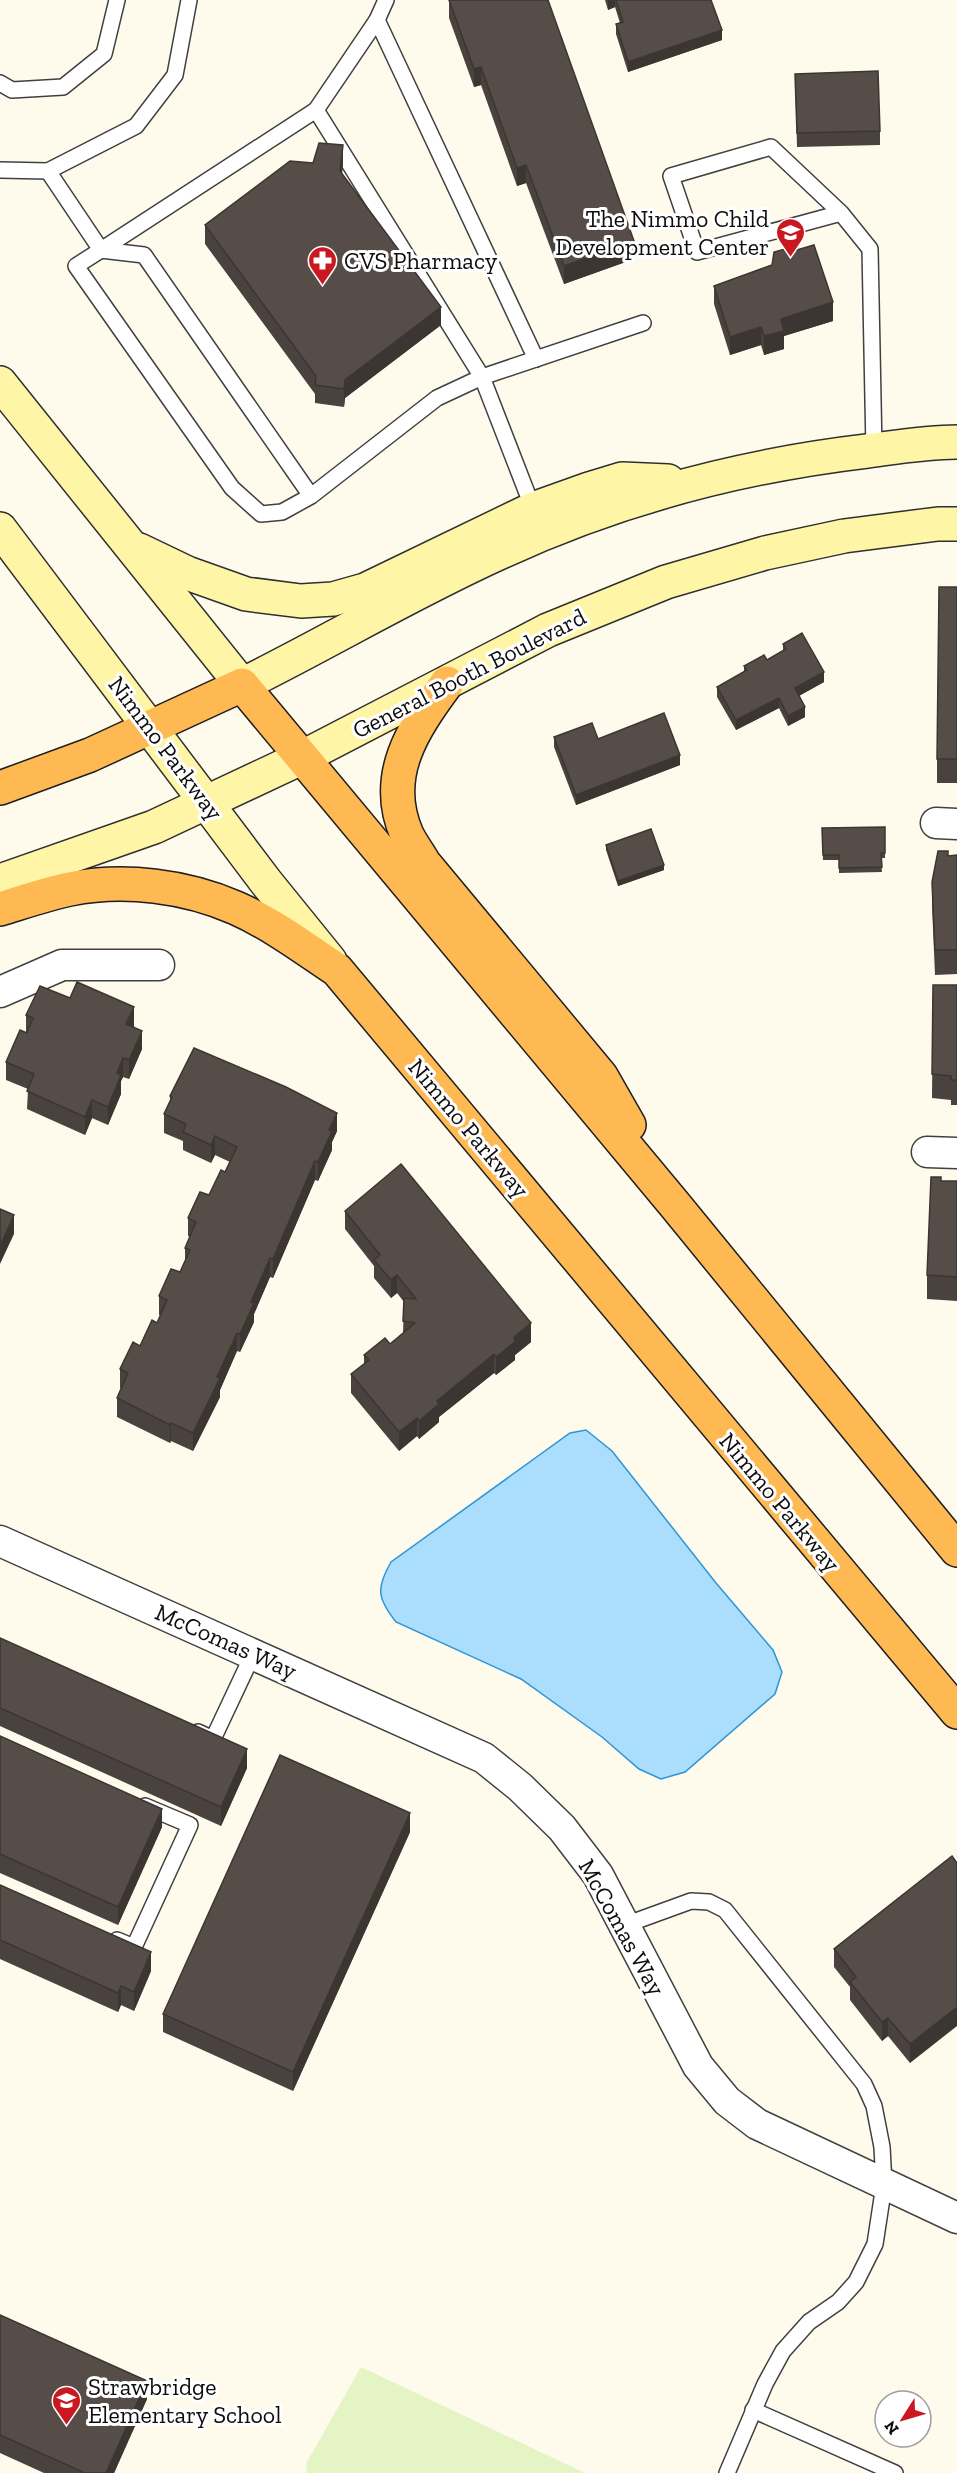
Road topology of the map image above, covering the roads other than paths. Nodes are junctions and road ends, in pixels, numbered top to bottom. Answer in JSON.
{"nodes":[{"id":1,"x":117,"y":0,"type":"edge"},
{"id":2,"x":189,"y":0,"type":"edge"},
{"id":3,"x":386,"y":0,"type":"edge"},
{"id":4,"x":377,"y":20,"type":"junction"},
{"id":5,"x":0,"y":83,"type":"edge"},
{"id":6,"x":316,"y":110,"type":"junction"},
{"id":7,"x":0,"y":170,"type":"edge"},
{"id":8,"x":48,"y":171,"type":"junction"},
{"id":9,"x":841,"y":213,"type":"junction"},
{"id":10,"x":101,"y":250,"type":"junction"},
{"id":11,"x":643,"y":323,"type":"dead end"},
{"id":12,"x":536,"y":359,"type":"junction"},
{"id":13,"x":482,"y":377,"type":"junction"},
{"id":14,"x":0,"y":383,"type":"edge"},
{"id":15,"x":957,"y":442,"type":"edge"},
{"id":16,"x":874,"y":450,"type":"junction"},
{"id":17,"x":311,"y":496,"type":"junction"},
{"id":18,"x":539,"y":521,"type":"junction"},
{"id":19,"x":957,"y":524,"type":"edge"},
{"id":20,"x":0,"y":529,"type":"edge"},
{"id":21,"x":131,"y":546,"type":"junction"},
{"id":22,"x":447,"y":682,"type":"junction"},
{"id":23,"x":242,"y":685,"type":"junction"},
{"id":24,"x":151,"y":729,"type":"junction"},
{"id":25,"x":303,"y":757,"type":"junction"},
{"id":26,"x":0,"y":788,"type":"edge"},
{"id":27,"x":207,"y":802,"type":"junction"},
{"id":28,"x":0,"y":881,"type":"edge"},
{"id":29,"x":0,"y":909,"type":"edge"},
{"id":30,"x":159,"y":965,"type":"dead end"},
{"id":31,"x":337,"y":970,"type":"junction"},
{"id":32,"x":0,"y":992,"type":"edge"},
{"id":33,"x":927,"y":1152,"type":"dead end"},
{"id":34,"x":957,"y":1153,"type":"edge"},
{"id":35,"x":675,"y":1205,"type":"junction"},
{"id":36,"x":0,"y":1540,"type":"edge"},
{"id":37,"x":957,"y":1550,"type":"edge"},
{"id":38,"x":253,"y":1653,"type":"junction"},
{"id":39,"x":957,"y":1712,"type":"edge"},
{"id":40,"x":181,"y":1724,"type":"edge"},
{"id":41,"x":127,"y":1797,"type":"edge"},
{"id":42,"x":625,"y":1925,"type":"junction"},
{"id":43,"x":103,"y":1934,"type":"edge"},
{"id":44,"x":884,"y":2185,"type":"junction"},
{"id":45,"x":957,"y":2218,"type":"edge"},
{"id":46,"x":753,"y":2410,"type":"junction"},
{"id":47,"x":727,"y":2473,"type":"edge"},
{"id":48,"x":895,"y":2473,"type":"edge"}],
"edges":[{"from":1,"to":5,"type":"lane"},
{"from":2,"to":8,"type":"lane"},
{"from":3,"to":4,"type":"lane"},
{"from":4,"to":6,"type":"lane"},
{"from":4,"to":12,"type":"lane"},
{"from":6,"to":10,"type":"lane"},
{"from":6,"to":13,"type":"lane"},
{"from":7,"to":8,"type":"lane"},
{"from":8,"to":10,"type":"lane"},
{"from":9,"to":9,"type":"lane"},
{"from":9,"to":16,"type":"lane"},
{"from":10,"to":17,"type":"lane"},
{"from":10,"to":17,"type":"lane"},
{"from":11,"to":12,"type":"lane"},
{"from":12,"to":13,"type":"lane"},
{"from":13,"to":17,"type":"lane"},
{"from":13,"to":18,"type":"lane"},
{"from":14,"to":21,"type":"main road"},
{"from":15,"to":16,"type":"main road"},
{"from":16,"to":18,"type":"main road"},
{"from":18,"to":21,"type":"main road"},
{"from":18,"to":23,"type":"main road"},
{"from":19,"to":22,"type":"main road","name":"General Booth Boulevard"},
{"from":20,"to":24,"type":"main road","name":"Nimmo Parkway"},
{"from":21,"to":23,"type":"main road"},
{"from":22,"to":25,"type":"main road","name":"General Booth Boulevard"},
{"from":22,"to":35,"type":"highway"},
{"from":23,"to":24,"type":"highway"},
{"from":23,"to":25,"type":"highway"},
{"from":24,"to":26,"type":"highway"},
{"from":24,"to":27,"type":"main road","name":"Nimmo Parkway"},
{"from":25,"to":27,"type":"main road","name":"General Booth Boulevard"},
{"from":25,"to":35,"type":"highway"},
{"from":27,"to":28,"type":"main road","name":"General Booth Boulevard"},
{"from":27,"to":31,"type":"main road","name":"Nimmo Parkway"},
{"from":29,"to":31,"type":"highway"},
{"from":30,"to":32,"type":"street"},
{"from":31,"to":39,"type":"highway","name":"Nimmo Parkway"},
{"from":33,"to":34,"type":"street"},
{"from":35,"to":37,"type":"highway"},
{"from":36,"to":38,"type":"street","name":"McComas Way"},
{"from":38,"to":40,"type":"lane"},
{"from":38,"to":42,"type":"street","name":"McComas Way"},
{"from":41,"to":43,"type":"lane"},
{"from":42,"to":44,"type":"street","name":"McComas Way"},
{"from":42,"to":44,"type":"lane"},
{"from":44,"to":45,"type":"street","name":"McComas Way"},
{"from":44,"to":46,"type":"lane"},
{"from":46,"to":47,"type":"lane"},
{"from":46,"to":48,"type":"lane"}]}
